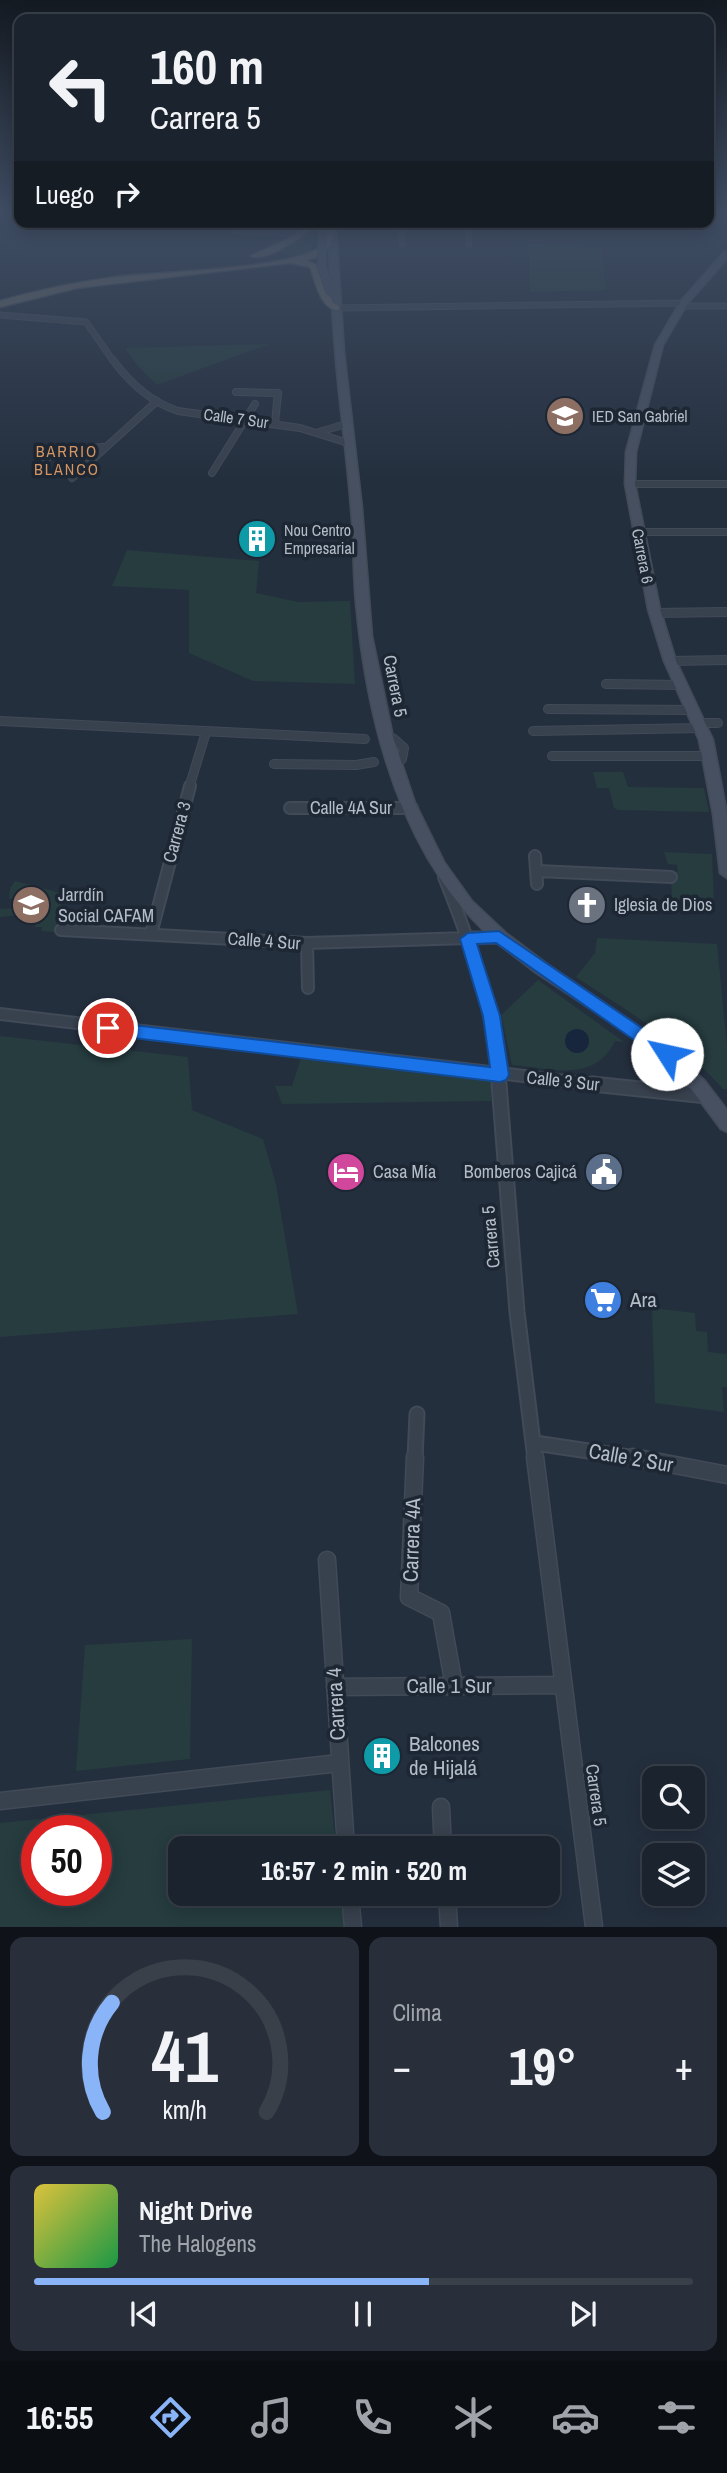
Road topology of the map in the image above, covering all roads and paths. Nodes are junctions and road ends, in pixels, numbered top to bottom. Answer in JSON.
{"nodes":[{"id":1,"x":328,"y":300,"type":"edge"},
{"id":2,"x":333,"y":300,"type":"edge"},
{"id":3,"x":336,"y":300,"type":"edge"},
{"id":4,"x":686,"y":300,"type":"edge"},
{"id":5,"x":682,"y":304,"type":"junction"},
{"id":6,"x":727,"y":306,"type":"edge"},
{"id":7,"x":336,"y":308,"type":"junction"},
{"id":8,"x":0,"y":315,"type":"edge"},
{"id":9,"x":236,"y":392,"type":"dead end"},
{"id":10,"x":157,"y":401,"type":"junction"},
{"id":11,"x":255,"y":404,"type":"dead end"},
{"id":12,"x":246,"y":419,"type":"junction"},
{"id":13,"x":275,"y":423,"type":"junction"},
{"id":14,"x":346,"y":424,"type":"junction"},
{"id":15,"x":317,"y":432,"type":"junction"},
{"id":16,"x":348,"y":443,"type":"junction"},
{"id":17,"x":104,"y":447,"type":"junction"},
{"id":18,"x":212,"y":472,"type":"dead end"},
{"id":19,"x":37,"y":474,"type":"dead end"},
{"id":20,"x":72,"y":478,"type":"dead end"},
{"id":21,"x":630,"y":484,"type":"junction"},
{"id":22,"x":727,"y":484,"type":"edge"},
{"id":23,"x":638,"y":532,"type":"junction"},
{"id":24,"x":727,"y":532,"type":"edge"},
{"id":25,"x":727,"y":612,"type":"edge"},
{"id":26,"x":656,"y":613,"type":"junction"},
{"id":27,"x":727,"y":660,"type":"edge"},
{"id":28,"x":670,"y":661,"type":"junction"},
{"id":29,"x":606,"y":684,"type":"dead end"},
{"id":30,"x":682,"y":685,"type":"junction"},
{"id":31,"x":548,"y":709,"type":"dead end"},
{"id":32,"x":694,"y":710,"type":"junction"},
{"id":33,"x":0,"y":721,"type":"edge"},
{"id":34,"x":718,"y":723,"type":"dead end"},
{"id":35,"x":701,"y":725,"type":"junction"},
{"id":36,"x":533,"y":731,"type":"dead end"},
{"id":37,"x":206,"y":732,"type":"junction"},
{"id":38,"x":365,"y":739,"type":"dead end"},
{"id":39,"x":552,"y":756,"type":"dead end"},
{"id":40,"x":710,"y":756,"type":"junction"},
{"id":41,"x":374,"y":762,"type":"dead end"},
{"id":42,"x":274,"y":764,"type":"dead end"},
{"id":43,"x":722,"y":796,"type":"edge"},
{"id":44,"x":290,"y":808,"type":"dead end"},
{"id":45,"x":412,"y":808,"type":"junction"},
{"id":46,"x":535,"y":856,"type":"dead end"},
{"id":47,"x":440,"y":867,"type":"junction"},
{"id":48,"x":537,"y":871,"type":"junction"},
{"id":49,"x":727,"y":873,"type":"edge"},
{"id":50,"x":671,"y":877,"type":"dead end"},
{"id":51,"x":537,"y":884,"type":"dead end"},
{"id":52,"x":61,"y":930,"type":"dead end"},
{"id":53,"x":151,"y":934,"type":"junction"},
{"id":54,"x":499,"y":937,"type":"junction"},
{"id":55,"x":468,"y":939,"type":"junction"},
{"id":56,"x":307,"y":943,"type":"junction"},
{"id":57,"x":308,"y":988,"type":"dead end"},
{"id":58,"x":0,"y":1014,"type":"edge"},
{"id":59,"x":500,"y":1075,"type":"junction"},
{"id":60,"x":718,"y":1104,"type":"edge"},
{"id":61,"x":727,"y":1124,"type":"edge"},
{"id":62,"x":416,"y":1414,"type":"dead end"},
{"id":63,"x":535,"y":1443,"type":"junction"},
{"id":64,"x":727,"y":1475,"type":"edge"},
{"id":65,"x":327,"y":1560,"type":"dead end"},
{"id":66,"x":562,"y":1685,"type":"junction"},
{"id":67,"x":454,"y":1686,"type":"junction"},
{"id":68,"x":335,"y":1687,"type":"junction"},
{"id":69,"x":339,"y":1763,"type":"junction"},
{"id":70,"x":0,"y":1801,"type":"edge"},
{"id":71,"x":441,"y":1807,"type":"dead end"},
{"id":72,"x":345,"y":1836,"type":"edge"},
{"id":73,"x":442,"y":1836,"type":"edge"},
{"id":74,"x":351,"y":1906,"type":"edge"},
{"id":75,"x":448,"y":1906,"type":"edge"},
{"id":76,"x":353,"y":1927,"type":"edge"},
{"id":77,"x":449,"y":1927,"type":"edge"},
{"id":78,"x":594,"y":1927,"type":"edge"}],
"edges":[{"from":1,"to":7,"type":"highway"},
{"from":2,"to":7,"type":"main road","name":"Carrera 5","bridge":true},
{"from":3,"to":7,"type":"main road","name":"Carrera 5"},
{"from":4,"to":5,"type":"main road","name":"Carrera 6"},
{"from":5,"to":6,"type":"street"},
{"from":5,"to":7,"type":"street"},
{"from":5,"to":21,"type":"main road","name":"Carrera 6"},
{"from":7,"to":14,"type":"main road","name":"Carrera 5"},
{"from":8,"to":10,"type":"street","name":"Calle 7 Sur"},
{"from":9,"to":13,"type":"street"},
{"from":10,"to":12,"type":"street","name":"Calle 7 Sur"},
{"from":10,"to":17,"type":"street"},
{"from":11,"to":12,"type":"street"},
{"from":12,"to":13,"type":"street","name":"Calle 7 Sur"},
{"from":12,"to":18,"type":"street"},
{"from":13,"to":15,"type":"street","name":"Calle 7 Sur"},
{"from":14,"to":15,"type":"street"},
{"from":14,"to":16,"type":"main road","name":"Carrera 5"},
{"from":15,"to":16,"type":"street","name":"Calle 7 Sur"},
{"from":16,"to":45,"type":"main road","name":"Carrera 5"},
{"from":17,"to":19,"type":"street"},
{"from":17,"to":20,"type":"street"},
{"from":21,"to":22,"type":"street"},
{"from":21,"to":23,"type":"main road","name":"Carrera 6"},
{"from":23,"to":24,"type":"street"},
{"from":23,"to":26,"type":"main road","name":"Carrera 6"},
{"from":25,"to":26,"type":"street"},
{"from":26,"to":28,"type":"main road","name":"Carrera 6"},
{"from":27,"to":28,"type":"street"},
{"from":28,"to":30,"type":"main road","name":"Carrera 6"},
{"from":29,"to":30,"type":"street"},
{"from":30,"to":32,"type":"main road","name":"Carrera 6"},
{"from":31,"to":32,"type":"street"},
{"from":32,"to":35,"type":"main road","name":"Carrera 6"},
{"from":33,"to":37,"type":"street"},
{"from":34,"to":35,"type":"street"},
{"from":35,"to":36,"type":"street"},
{"from":35,"to":40,"type":"main road","name":"Carrera 6"},
{"from":37,"to":38,"type":"street"},
{"from":37,"to":53,"type":"street","name":"Carrera 3"},
{"from":39,"to":40,"type":"street"},
{"from":40,"to":43,"type":"main road","name":"Carrera 6"},
{"from":41,"to":42,"type":"street"},
{"from":43,"to":49,"type":"main road","name":"Carrera 6"},
{"from":44,"to":45,"type":"street","name":"Calle 4A Sur"},
{"from":45,"to":47,"type":"main road","name":"Carrera 5"},
{"from":46,"to":48,"type":"street"},
{"from":47,"to":54,"type":"main road"},
{"from":47,"to":55,"type":"street","name":"Carrera 5"},
{"from":48,"to":50,"type":"street"},
{"from":48,"to":51,"type":"street"},
{"from":52,"to":53,"type":"street","name":"Calle 4 Sur"},
{"from":53,"to":56,"type":"street","name":"Calle 4 Sur"},
{"from":54,"to":55,"type":"main road"},
{"from":54,"to":60,"type":"main road"},
{"from":55,"to":56,"type":"street","name":"Calle 4 Sur"},
{"from":55,"to":59,"type":"street","name":"Carrera 5"},
{"from":56,"to":57,"type":"street"},
{"from":58,"to":59,"type":"street","name":"Calle 3 Sur"},
{"from":59,"to":60,"type":"street","name":"Calle 3 Sur"},
{"from":59,"to":63,"type":"street","name":"Carrera 5"},
{"from":60,"to":61,"type":"main road"},
{"from":62,"to":67,"type":"street","name":"Carrera 4A"},
{"from":63,"to":64,"type":"street","name":"Calle 2 Sur"},
{"from":63,"to":66,"type":"street","name":"Carrera 5"},
{"from":65,"to":68,"type":"street","name":"Carrera 4"},
{"from":66,"to":67,"type":"street","name":"Calle 1 Sur"},
{"from":66,"to":78,"type":"street","name":"Carrera 5"},
{"from":67,"to":68,"type":"street","name":"Calle 1 Sur"},
{"from":68,"to":69,"type":"street","name":"Carrera 4"},
{"from":69,"to":70,"type":"street"},
{"from":69,"to":72,"type":"street","name":"Carrera 4"},
{"from":71,"to":73,"type":"street"},
{"from":74,"to":76,"type":"street"},
{"from":75,"to":77,"type":"street"}]}
